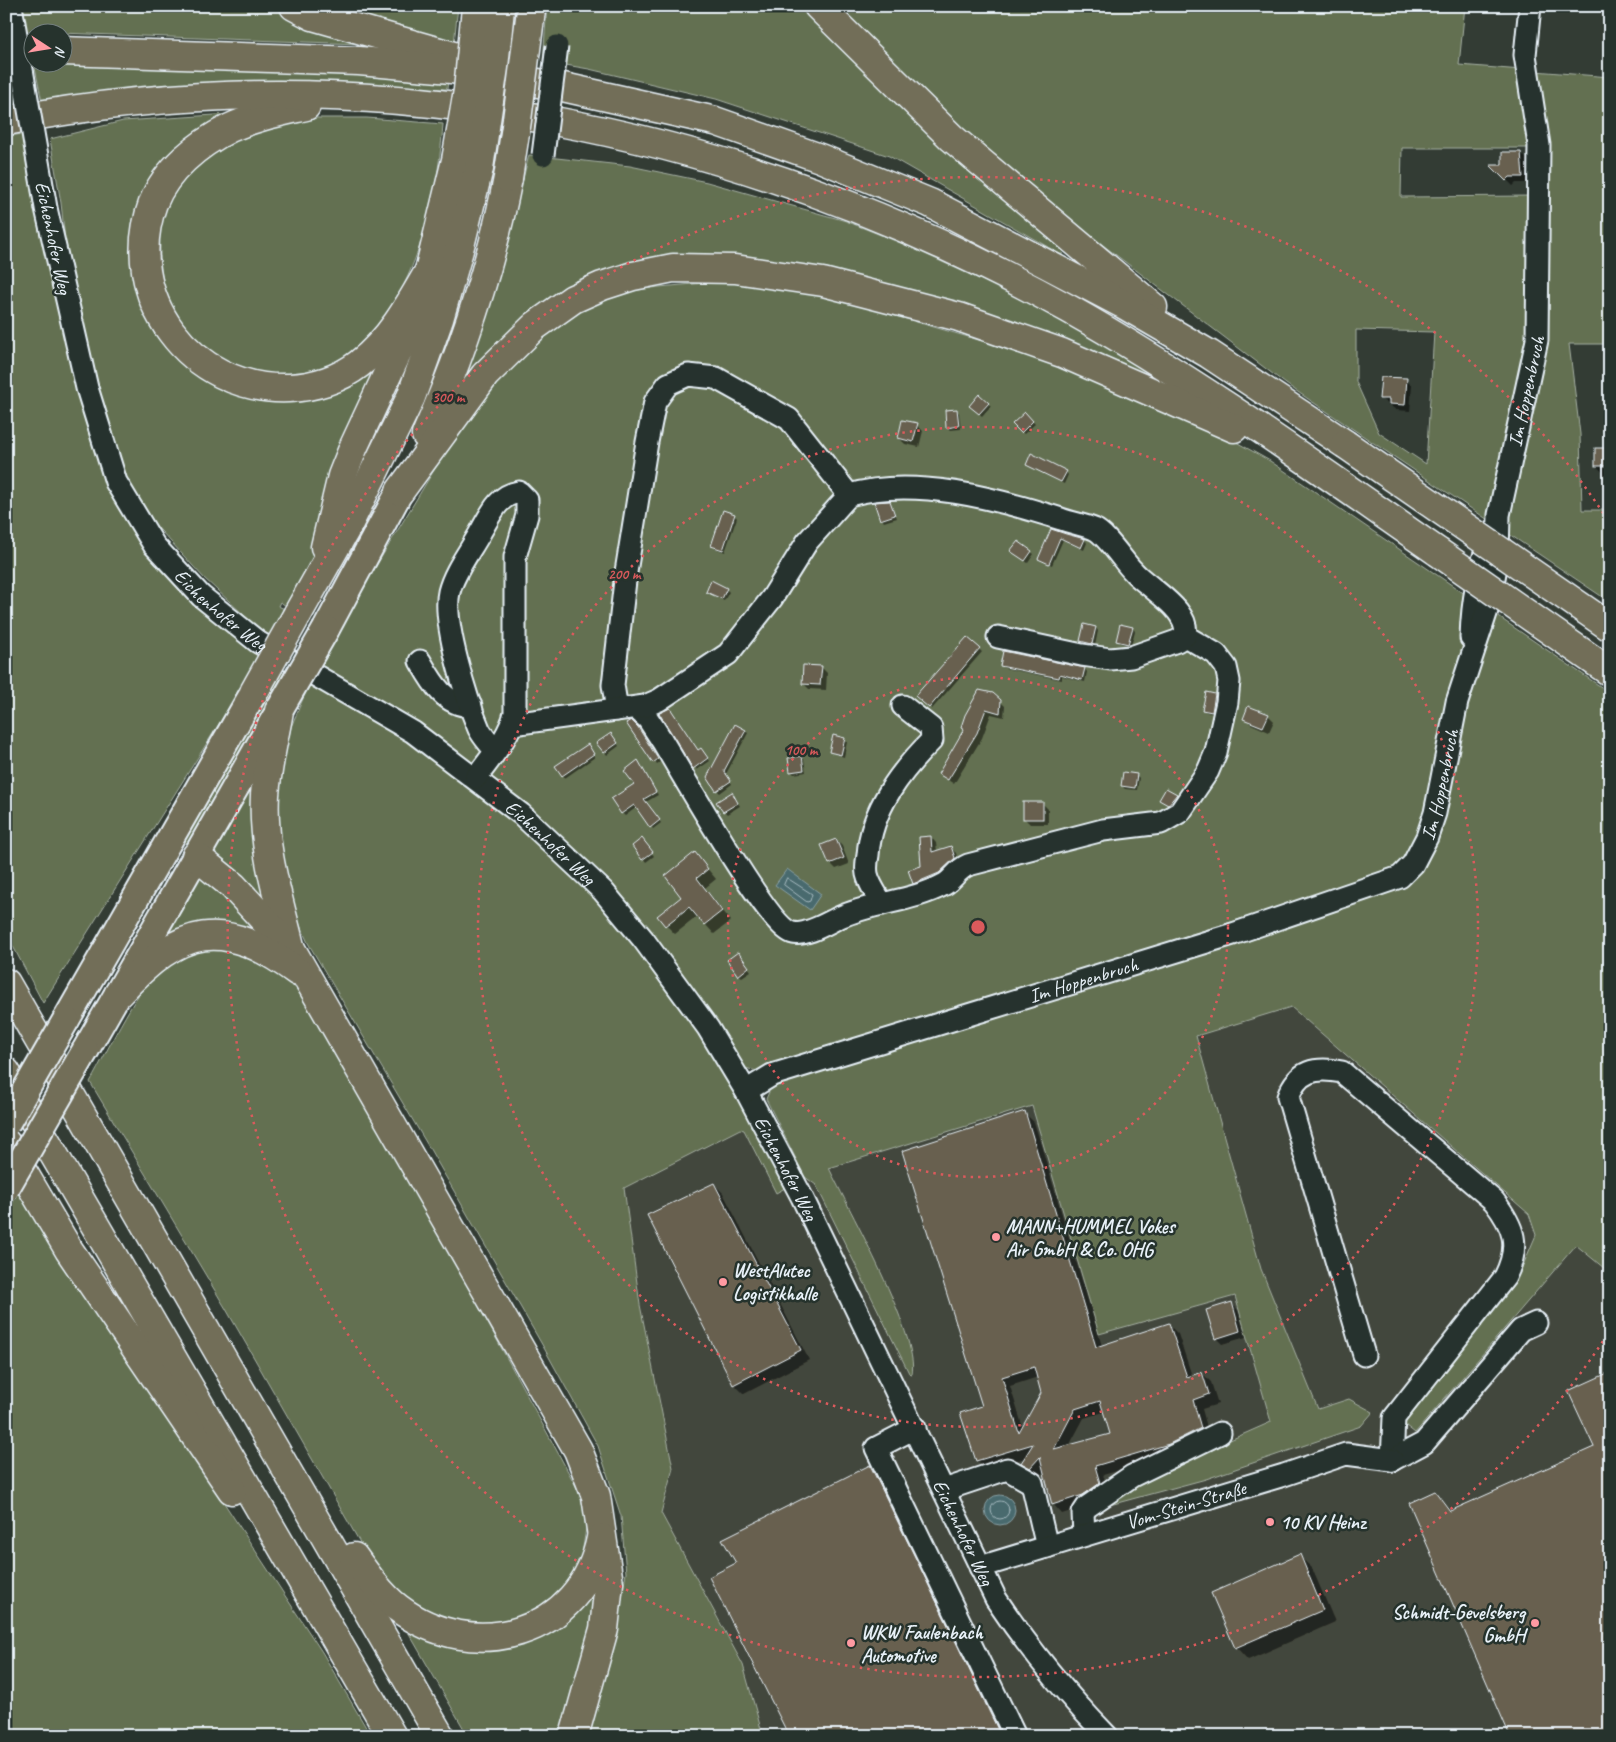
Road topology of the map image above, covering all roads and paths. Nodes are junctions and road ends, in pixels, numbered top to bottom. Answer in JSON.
{"nodes":[{"id":1,"x":10,"y":6,"type":"edge"},
{"id":2,"x":294,"y":6,"type":"edge"},
{"id":3,"x":818,"y":6,"type":"edge"},
{"id":4,"x":1530,"y":6,"type":"edge"},
{"id":5,"x":488,"y":7,"type":"edge"},
{"id":6,"x":531,"y":8,"type":"edge"},
{"id":7,"x":557,"y":46,"type":"dead end"},
{"id":8,"x":6,"y":49,"type":"edge"},
{"id":9,"x":22,"y":50,"type":"edge"},
{"id":10,"x":72,"y":51,"type":"edge"},
{"id":11,"x":555,"y":85,"type":"junction"},
{"id":12,"x":345,"y":97,"type":"junction"},
{"id":13,"x":6,"y":121,"type":"edge"},
{"id":14,"x":542,"y":155,"type":"dead end"},
{"id":15,"x":467,"y":164,"type":"junction"},
{"id":16,"x":429,"y":271,"type":"junction"},
{"id":17,"x":1209,"y":354,"type":"junction"},
{"id":18,"x":1326,"y":474,"type":"junction"},
{"id":19,"x":400,"y":491,"type":"junction"},
{"id":20,"x":848,"y":495,"type":"junction"},
{"id":21,"x":317,"y":580,"type":"junction"},
{"id":22,"x":1610,"y":627,"type":"edge"},
{"id":23,"x":1185,"y":636,"type":"junction"},
{"id":24,"x":998,"y":638,"type":"dead end"},
{"id":25,"x":420,"y":661,"type":"dead end"},
{"id":26,"x":1610,"y":672,"type":"edge"},
{"id":27,"x":254,"y":692,"type":"joint"},
{"id":28,"x":471,"y":706,"type":"junction"},
{"id":29,"x":904,"y":706,"type":"dead end"},
{"id":30,"x":280,"y":709,"type":"junction"},
{"id":31,"x":626,"y":709,"type":"junction"},
{"id":32,"x":512,"y":724,"type":"junction"},
{"id":33,"x":495,"y":751,"type":"junction"},
{"id":34,"x":476,"y":778,"type":"junction"},
{"id":35,"x":164,"y":849,"type":"junction"},
{"id":36,"x":196,"y":856,"type":"junction"},
{"id":37,"x":882,"y":904,"type":"junction"},
{"id":38,"x":291,"y":950,"type":"junction"},
{"id":39,"x":307,"y":979,"type":"junction"},
{"id":40,"x":6,"y":983,"type":"edge"},
{"id":41,"x":118,"y":993,"type":"junction"},
{"id":42,"x":6,"y":1072,"type":"edge"},
{"id":43,"x":746,"y":1090,"type":"junction"},
{"id":44,"x":6,"y":1124,"type":"edge"},
{"id":45,"x":6,"y":1143,"type":"edge"},
{"id":46,"x":6,"y":1188,"type":"edge"},
{"id":47,"x":1536,"y":1323,"type":"dead end"},
{"id":48,"x":1364,"y":1356,"type":"dead end"},
{"id":49,"x":915,"y":1428,"type":"junction"},
{"id":50,"x":1220,"y":1433,"type":"dead end"},
{"id":51,"x":276,"y":1448,"type":"junction"},
{"id":52,"x":1392,"y":1460,"type":"junction"},
{"id":53,"x":944,"y":1490,"type":"junction"},
{"id":54,"x":602,"y":1529,"type":"junction"},
{"id":55,"x":1084,"y":1535,"type":"junction"},
{"id":56,"x":1047,"y":1546,"type":"junction"},
{"id":57,"x":287,"y":1554,"type":"junction"},
{"id":58,"x":980,"y":1567,"type":"junction"},
{"id":59,"x":392,"y":1736,"type":"edge"},
{"id":60,"x":440,"y":1736,"type":"edge"},
{"id":61,"x":574,"y":1736,"type":"edge"},
{"id":62,"x":1015,"y":1736,"type":"edge"},
{"id":63,"x":1107,"y":1736,"type":"edge"}],
"edges":[{"from":1,"to":34,"type":"street","name":"Eichenhofer Weg","bridge":true},
{"from":2,"to":11,"type":"highway"},
{"from":3,"to":17,"type":"highway"},
{"from":4,"to":43,"type":"street","name":"Im Hoppenbruch"},
{"from":5,"to":15,"type":"highway","bridge":true},
{"from":6,"to":19,"type":"highway","bridge":true},
{"from":7,"to":14,"type":"street","bridge":true},
{"from":8,"to":9,"type":"highway"},
{"from":10,"to":11,"type":"highway"},
{"from":11,"to":17,"type":"highway"},
{"from":12,"to":13,"type":"highway"},
{"from":12,"to":16,"type":"highway"},
{"from":12,"to":18,"type":"highway"},
{"from":15,"to":16,"type":"highway"},
{"from":15,"to":21,"type":"highway"},
{"from":16,"to":21,"type":"highway"},
{"from":17,"to":22,"type":"highway","bridge":true},
{"from":18,"to":19,"type":"highway"},
{"from":18,"to":26,"type":"highway","bridge":true},
{"from":19,"to":30,"type":"main road","bridge":true},
{"from":20,"to":23,"type":"street"},
{"from":20,"to":31,"type":"street"},
{"from":20,"to":31,"type":"street"},
{"from":21,"to":27,"type":"highway","bridge":true},
{"from":23,"to":24,"type":"street"},
{"from":23,"to":37,"type":"street"},
{"from":25,"to":28,"type":"street"},
{"from":27,"to":35,"type":"main road"},
{"from":28,"to":32,"type":"street"},
{"from":28,"to":33,"type":"street"},
{"from":29,"to":37,"type":"street"},
{"from":30,"to":36,"type":"main road"},
{"from":30,"to":38,"type":"highway"},
{"from":31,"to":32,"type":"street"},
{"from":31,"to":37,"type":"street"},
{"from":32,"to":33,"type":"street"},
{"from":33,"to":34,"type":"street"},
{"from":34,"to":43,"type":"street","name":"Eichenhofer Weg"},
{"from":35,"to":36,"type":"main road"},
{"from":35,"to":44,"type":"main road","bridge":true},
{"from":36,"to":38,"type":"highway"},
{"from":36,"to":41,"type":"main road"},
{"from":38,"to":39,"type":"highway"},
{"from":39,"to":41,"type":"highway"},
{"from":39,"to":54,"type":"highway"},
{"from":40,"to":51,"type":"highway"},
{"from":41,"to":46,"type":"main road","bridge":true},
{"from":42,"to":57,"type":"highway"},
{"from":43,"to":49,"type":"street","name":"Eichenhofer Weg"},
{"from":45,"to":57,"type":"highway"},
{"from":47,"to":52,"type":"street"},
{"from":48,"to":52,"type":"street"},
{"from":49,"to":53,"type":"street","name":"Eichenhofer Weg"},
{"from":49,"to":62,"type":"street"},
{"from":50,"to":55,"type":"street"},
{"from":51,"to":54,"type":"highway"},
{"from":51,"to":60,"type":"highway"},
{"from":52,"to":55,"type":"street","name":"Vom-Stein-Straße"},
{"from":53,"to":56,"type":"street"},
{"from":53,"to":58,"type":"street","name":"Eichenhofer Weg"},
{"from":54,"to":61,"type":"highway"},
{"from":55,"to":56,"type":"street","name":"Vom-Stein-Straße"},
{"from":56,"to":58,"type":"street","name":"Vom-Stein-Straße"},
{"from":57,"to":59,"type":"highway"},
{"from":58,"to":63,"type":"street","name":"Eichenhofer Weg"}]}
